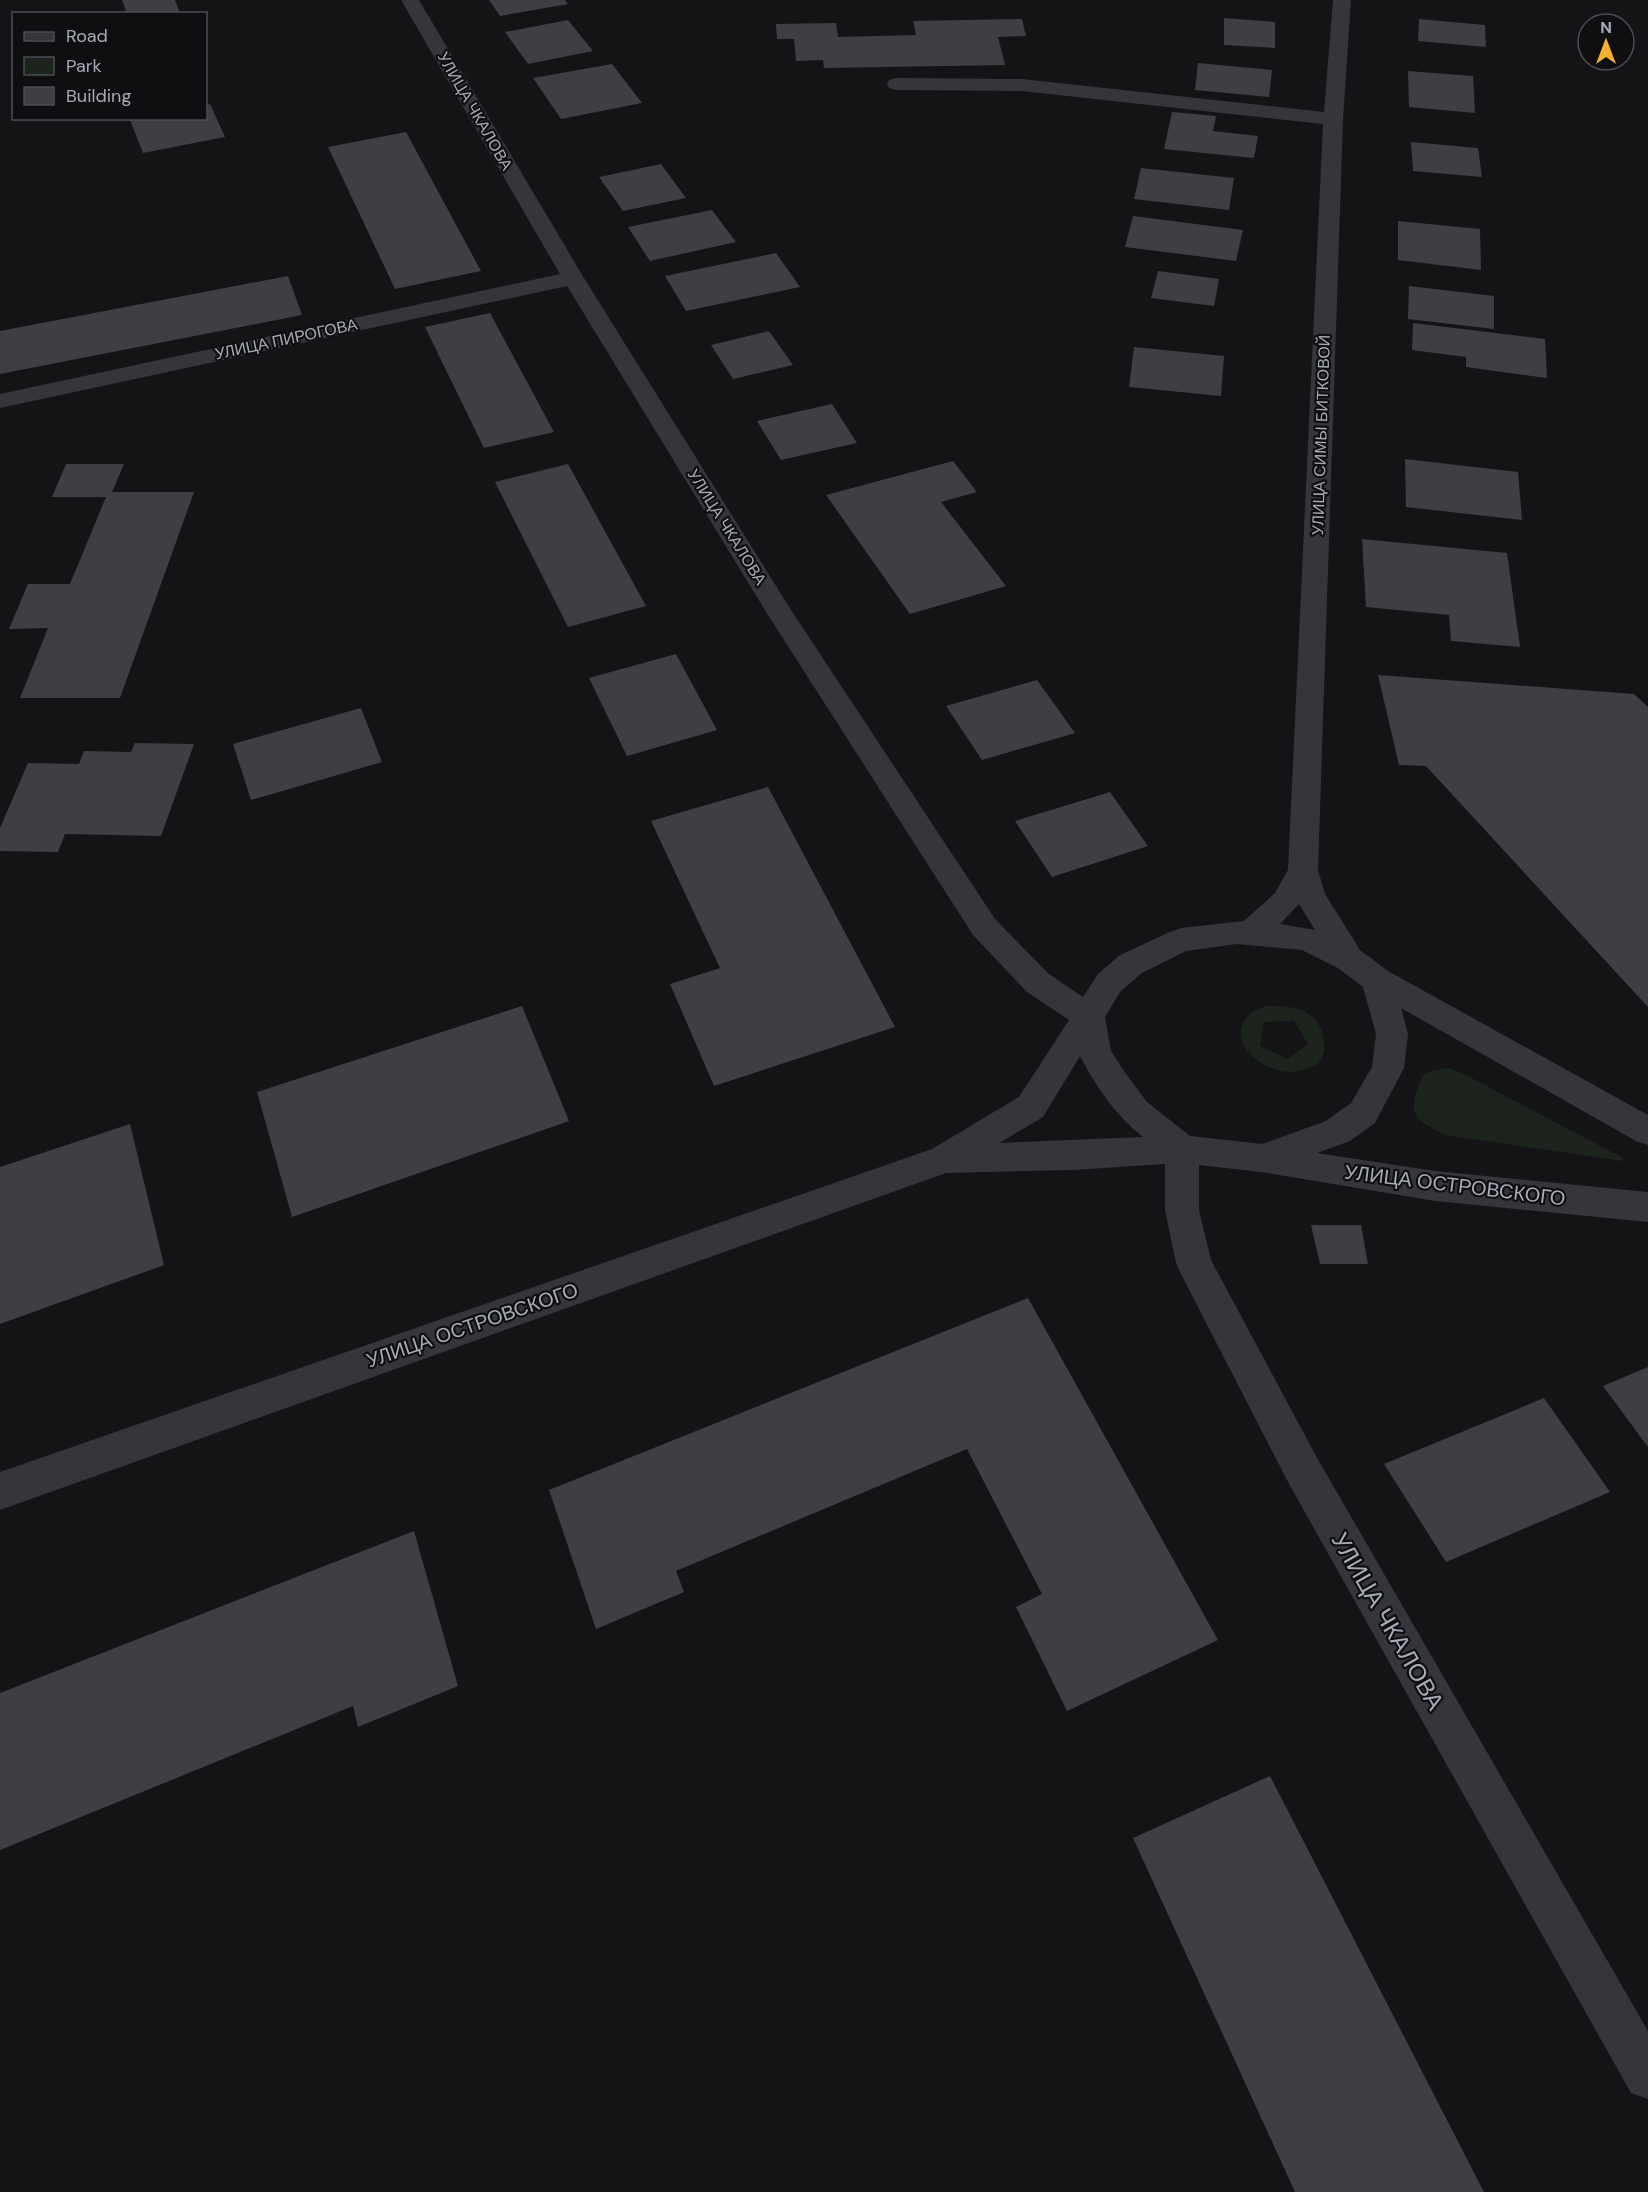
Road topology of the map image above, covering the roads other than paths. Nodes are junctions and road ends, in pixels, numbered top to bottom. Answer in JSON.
{"nodes":[{"id":1,"x":410,"y":0,"type":"edge"},
{"id":2,"x":1342,"y":0,"type":"edge"},
{"id":3,"x":896,"y":84,"type":"dead end"},
{"id":4,"x":1334,"y":119,"type":"junction"},
{"id":5,"x":573,"y":278,"type":"junction"},
{"id":6,"x":0,"y":401,"type":"edge"},
{"id":7,"x":1303,"y":870,"type":"junction"},
{"id":8,"x":1250,"y":934,"type":"junction"},
{"id":9,"x":1349,"y":959,"type":"junction"},
{"id":10,"x":1377,"y":980,"type":"junction"},
{"id":11,"x":1089,"y":1017,"type":"junction"},
{"id":12,"x":1648,"y":1131,"type":"edge"},
{"id":13,"x":1182,"y":1149,"type":"junction"},
{"id":14,"x":1262,"y":1158,"type":"junction"},
{"id":15,"x":944,"y":1159,"type":"junction"},
{"id":16,"x":1648,"y":1207,"type":"edge"},
{"id":17,"x":0,"y":1491,"type":"edge"},
{"id":18,"x":1648,"y":2076,"type":"edge"}],
"edges":[{"from":1,"to":5,"type":"street","name":"УЛИЦА ЧКАЛОВА"},
{"from":2,"to":4,"type":"street","name":"УЛИЦА СИМЫ БИТКОВОЙ"},
{"from":3,"to":4,"type":"street"},
{"from":4,"to":7,"type":"street","name":"УЛИЦА СИМЫ БИТКОВОЙ"},
{"from":5,"to":6,"type":"street","name":"УЛИЦА ПИРОГОВА"},
{"from":5,"to":11,"type":"street","name":"УЛИЦА ЧКАЛОВА"},
{"from":7,"to":8,"type":"street"},
{"from":7,"to":9,"type":"street"},
{"from":8,"to":9,"type":"street","name":"УЛИЦА ОСТРОВСКОГО"},
{"from":8,"to":11,"type":"street","name":"УЛИЦА ОСТРОВСКОГО"},
{"from":9,"to":10,"type":"street"},
{"from":10,"to":12,"type":"street"},
{"from":10,"to":14,"type":"street"},
{"from":11,"to":13,"type":"street"},
{"from":11,"to":15,"type":"street","name":"УЛИЦА ОСТРОВСКОГО"},
{"from":13,"to":14,"type":"street","name":"УЛИЦА ОСТРОВСКОГО"},
{"from":13,"to":15,"type":"street","name":"УЛИЦА ОСТРОВСКОГО"},
{"from":13,"to":18,"type":"street","name":"УЛИЦА ЧКАЛОВА"},
{"from":14,"to":16,"type":"street","name":"УЛИЦА ОСТРОВСКОГО"},
{"from":15,"to":17,"type":"street","name":"УЛИЦА ОСТРОВСКОГО"}]}
